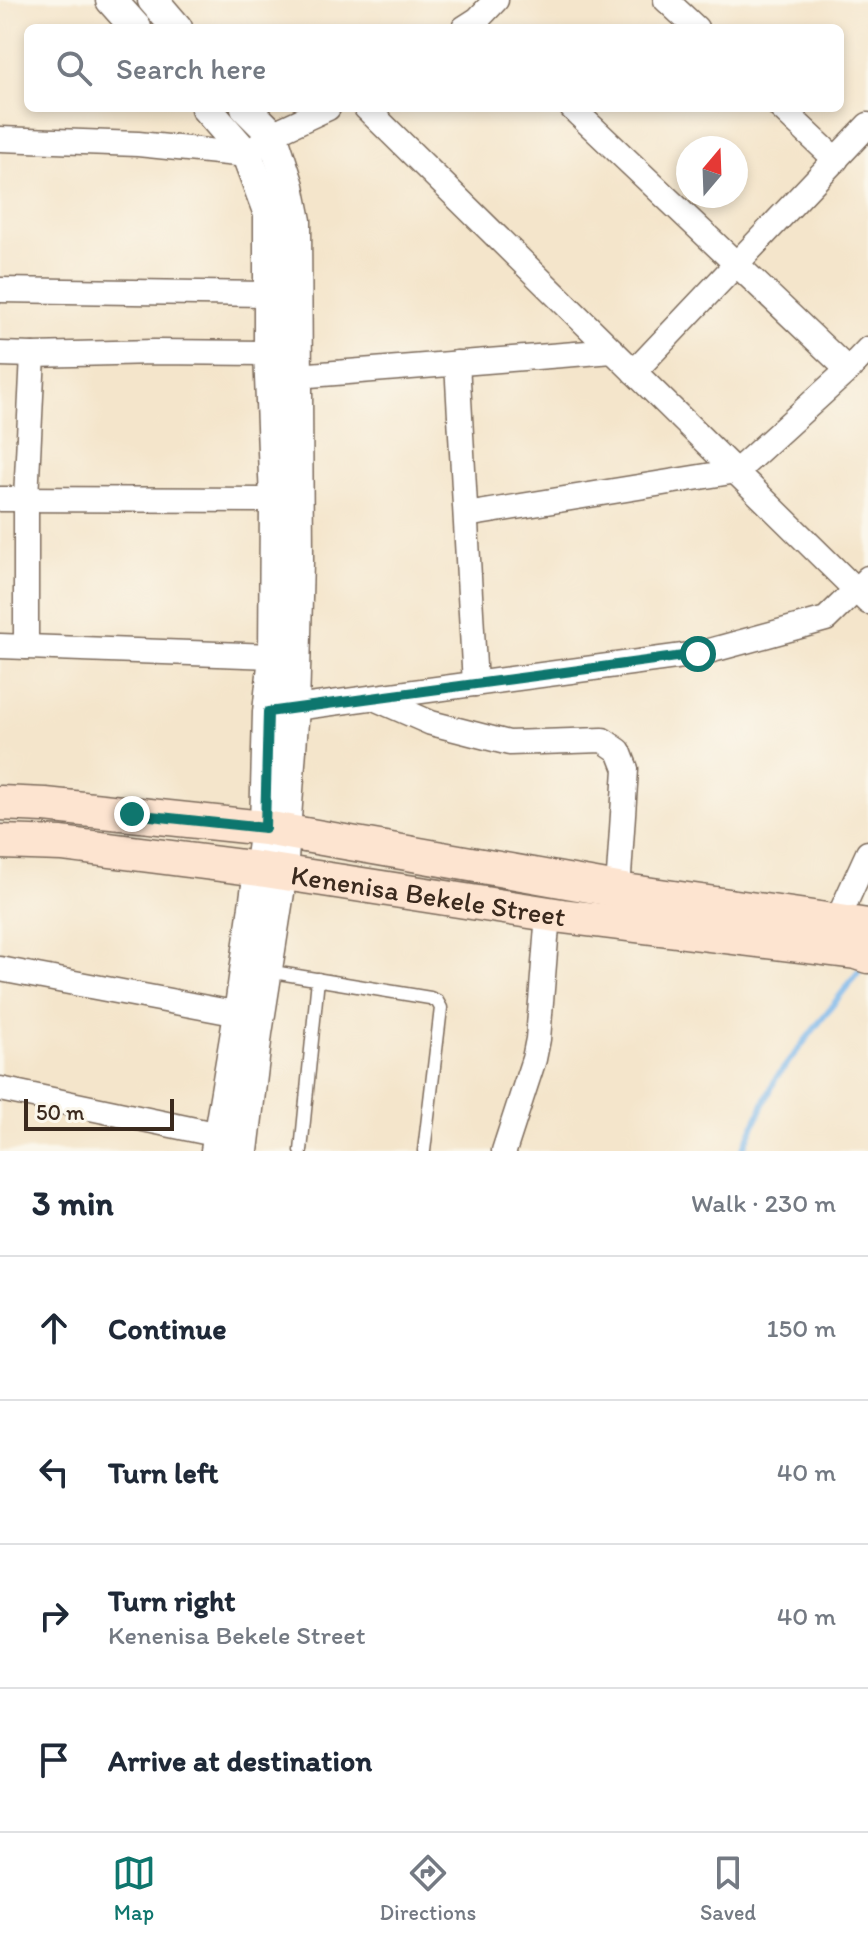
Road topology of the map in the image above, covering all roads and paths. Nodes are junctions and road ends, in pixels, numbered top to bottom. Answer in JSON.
{"nodes":[{"id":1,"x":109,"y":0,"type":"edge"},
{"id":2,"x":153,"y":0,"type":"edge"},
{"id":3,"x":496,"y":0,"type":"edge"},
{"id":4,"x":666,"y":0,"type":"edge"},
{"id":5,"x":132,"y":24,"type":"edge"},
{"id":6,"x":174,"y":24,"type":"edge"},
{"id":7,"x":478,"y":24,"type":"edge"},
{"id":8,"x":692,"y":24,"type":"edge"},
{"id":9,"x":209,"y":112,"type":"edge"},
{"id":10,"x":250,"y":112,"type":"edge"},
{"id":11,"x":319,"y":112,"type":"edge"},
{"id":12,"x":370,"y":112,"type":"edge"},
{"id":13,"x":576,"y":112,"type":"edge"},
{"id":14,"x":785,"y":112,"type":"edge"},
{"id":15,"x":868,"y":125,"type":"edge"},
{"id":16,"x":272,"y":134,"type":"junction"},
{"id":17,"x":0,"y":139,"type":"edge"},
{"id":18,"x":247,"y":155,"type":"junction"},
{"id":19,"x":836,"y":160,"type":"junction"},
{"id":20,"x":737,"y":263,"type":"junction"},
{"id":21,"x":0,"y":290,"type":"edge"},
{"id":22,"x":270,"y":294,"type":"junction"},
{"id":23,"x":868,"y":349,"type":"edge"},
{"id":24,"x":613,"y":351,"type":"junction"},
{"id":25,"x":269,"y":353,"type":"junction"},
{"id":26,"x":0,"y":354,"type":"edge"},
{"id":27,"x":33,"y":355,"type":"junction"},
{"id":28,"x":457,"y":363,"type":"junction"},
{"id":29,"x":848,"y":370,"type":"junction"},
{"id":30,"x":634,"y":372,"type":"junction"},
{"id":31,"x":297,"y":376,"type":"junction"},
{"id":32,"x":737,"y":471,"type":"junction"},
{"id":33,"x":26,"y":498,"type":"junction"},
{"id":34,"x":0,"y":499,"type":"edge"},
{"id":35,"x":275,"y":500,"type":"junction"},
{"id":36,"x":466,"y":515,"type":"junction"},
{"id":37,"x":864,"y":590,"type":"edge"},
{"id":38,"x":0,"y":646,"type":"edge"},
{"id":39,"x":26,"y":647,"type":"junction"},
{"id":40,"x":274,"y":656,"type":"junction"},
{"id":41,"x":475,"y":684,"type":"junction"},
{"id":42,"x":374,"y":698,"type":"junction"},
{"id":43,"x":281,"y":710,"type":"junction"},
{"id":44,"x":0,"y":803,"type":"edge"},
{"id":45,"x":275,"y":830,"type":"junction"},
{"id":46,"x":0,"y":842,"type":"edge"},
{"id":47,"x":868,"y":853,"type":"edge"},
{"id":48,"x":270,"y":871,"type":"junction"},
{"id":49,"x":618,"y":890,"type":"junction"},
{"id":50,"x":548,"y":914,"type":"junction"},
{"id":51,"x":859,"y":936,"type":"edge"},
{"id":52,"x":0,"y":969,"type":"edge"},
{"id":53,"x":267,"y":971,"type":"junction"},
{"id":54,"x":318,"y":979,"type":"junction"},
{"id":55,"x":239,"y":1014,"type":"junction"},
{"id":56,"x":0,"y":1089,"type":"edge"},
{"id":57,"x":226,"y":1146,"type":"edge"},
{"id":58,"x":301,"y":1151,"type":"edge"},
{"id":59,"x":424,"y":1151,"type":"edge"},
{"id":60,"x":504,"y":1151,"type":"edge"}],
"edges":[{"from":1,"to":5,"type":"street"},
{"from":2,"to":6,"type":"street"},
{"from":3,"to":7,"type":"street"},
{"from":4,"to":8,"type":"street"},
{"from":9,"to":18,"type":"street"},
{"from":10,"to":16,"type":"street"},
{"from":11,"to":16,"type":"street"},
{"from":12,"to":24,"type":"street"},
{"from":13,"to":20,"type":"street"},
{"from":14,"to":19,"type":"street"},
{"from":15,"to":19,"type":"street"},
{"from":16,"to":18,"type":"street"},
{"from":16,"to":31,"type":"street"},
{"from":17,"to":18,"type":"street"},
{"from":18,"to":22,"type":"street"},
{"from":19,"to":20,"type":"street"},
{"from":20,"to":29,"type":"street"},
{"from":20,"to":30,"type":"street"},
{"from":21,"to":22,"type":"street"},
{"from":22,"to":25,"type":"street"},
{"from":23,"to":29,"type":"street"},
{"from":24,"to":28,"type":"street"},
{"from":24,"to":30,"type":"street"},
{"from":25,"to":27,"type":"street"},
{"from":25,"to":35,"type":"street"},
{"from":26,"to":27,"type":"street"},
{"from":27,"to":33,"type":"street"},
{"from":28,"to":31,"type":"street"},
{"from":28,"to":36,"type":"street"},
{"from":29,"to":32,"type":"street"},
{"from":30,"to":32,"type":"street"},
{"from":31,"to":43,"type":"street"},
{"from":32,"to":36,"type":"street"},
{"from":32,"to":37,"type":"street"},
{"from":33,"to":34,"type":"street"},
{"from":33,"to":35,"type":"street"},
{"from":33,"to":39,"type":"street"},
{"from":35,"to":40,"type":"street"},
{"from":36,"to":41,"type":"street"},
{"from":37,"to":41,"type":"street"},
{"from":38,"to":39,"type":"street"},
{"from":39,"to":40,"type":"street"},
{"from":40,"to":43,"type":"street"},
{"from":41,"to":42,"type":"street"},
{"from":42,"to":43,"type":"street"},
{"from":42,"to":49,"type":"street"},
{"from":43,"to":45,"type":"street"},
{"from":44,"to":45,"type":"main road","name":"Kenenisa Bekele Street"},
{"from":45,"to":48,"type":"street"},
{"from":45,"to":49,"type":"main road","name":"Kenenisa Bekele Street"},
{"from":46,"to":48,"type":"main road","name":"Kenenisa Bekele Street"},
{"from":47,"to":51,"type":"street"},
{"from":48,"to":50,"type":"main road","name":"Kenenisa Bekele Street"},
{"from":48,"to":53,"type":"street"},
{"from":48,"to":55,"type":"street"},
{"from":49,"to":51,"type":"main road","name":"Kenenisa Bekele Street"},
{"from":50,"to":51,"type":"main road","name":"Kenenisa Bekele Street"},
{"from":50,"to":60,"type":"street"},
{"from":52,"to":55,"type":"street"},
{"from":53,"to":54,"type":"lane"},
{"from":53,"to":57,"type":"street"},
{"from":54,"to":58,"type":"lane"},
{"from":54,"to":59,"type":"lane"},
{"from":55,"to":57,"type":"street"},
{"from":56,"to":57,"type":"street"}]}
